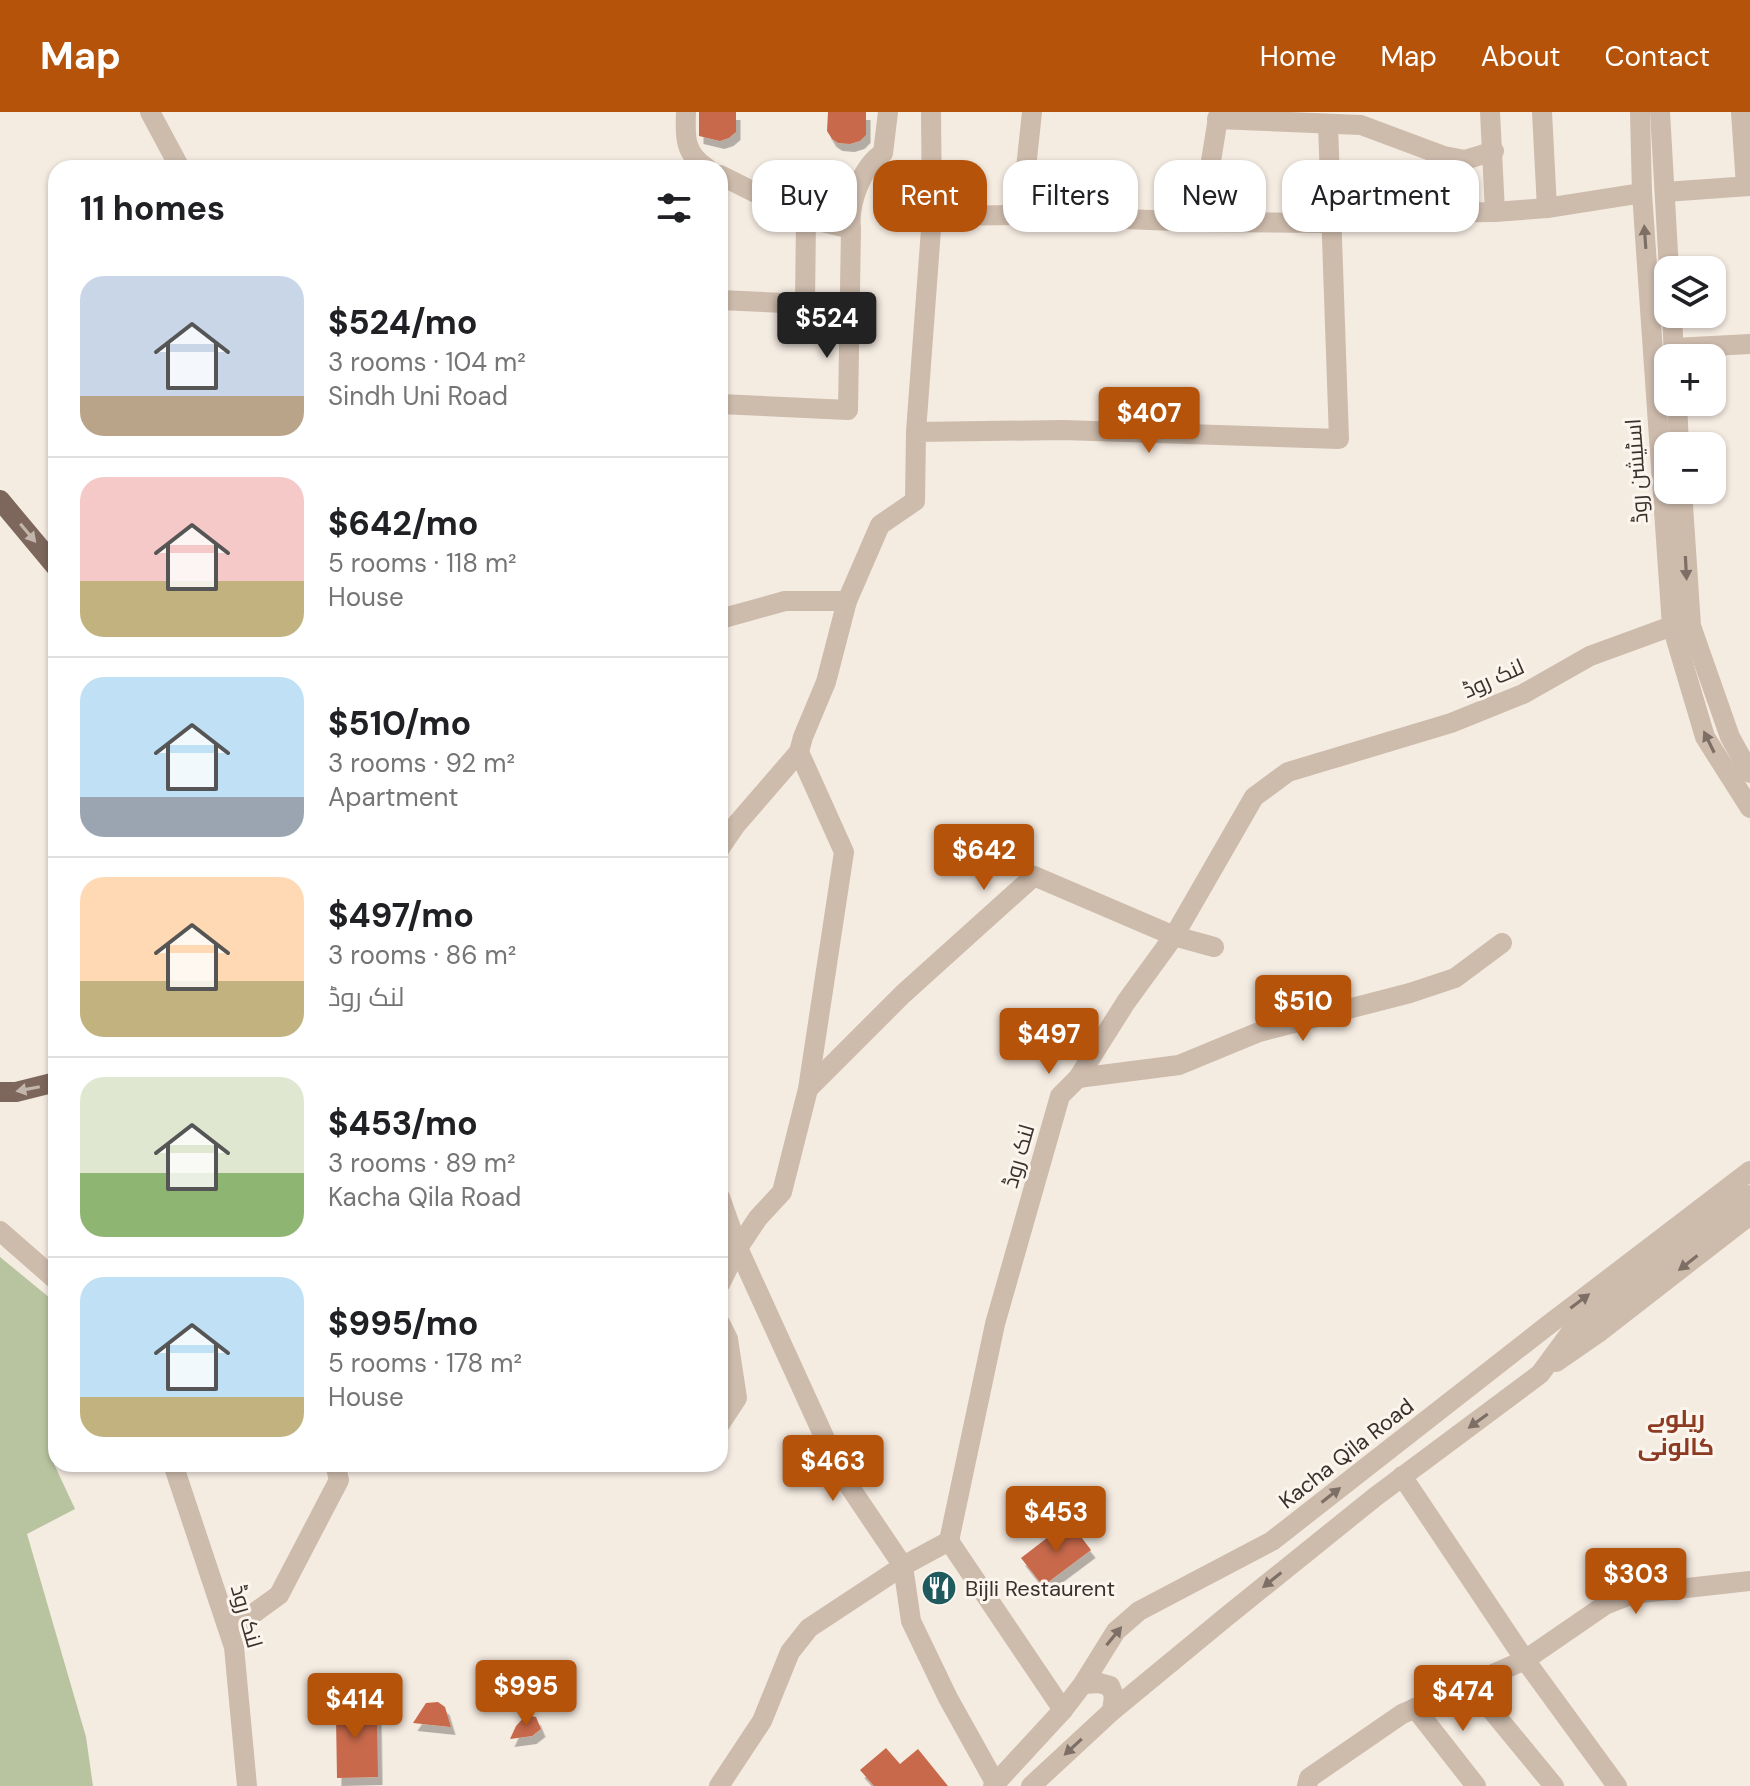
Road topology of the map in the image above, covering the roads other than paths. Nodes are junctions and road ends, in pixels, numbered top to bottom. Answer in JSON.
{"nodes":[{"id":1,"x":150,"y":112,"type":"edge"},
{"id":2,"x":686,"y":112,"type":"edge"},
{"id":3,"x":888,"y":112,"type":"edge"},
{"id":4,"x":931,"y":112,"type":"edge"},
{"id":5,"x":1032,"y":112,"type":"edge"},
{"id":6,"x":1490,"y":112,"type":"edge"},
{"id":7,"x":1542,"y":112,"type":"edge"},
{"id":8,"x":1640,"y":112,"type":"edge"},
{"id":9,"x":1660,"y":112,"type":"edge"},
{"id":10,"x":1741,"y":112,"type":"edge"},
{"id":11,"x":1218,"y":116,"type":"edge"},
{"id":12,"x":1368,"y":120,"type":"edge"},
{"id":13,"x":1328,"y":124,"type":"junction"},
{"id":14,"x":1494,"y":151,"type":"junction"},
{"id":15,"x":176,"y":160,"type":"edge"},
{"id":16,"x":696,"y":160,"type":"edge"},
{"id":17,"x":931,"y":160,"type":"edge"},
{"id":18,"x":1027,"y":160,"type":"edge"},
{"id":19,"x":1211,"y":160,"type":"edge"},
{"id":20,"x":1329,"y":160,"type":"edge"},
{"id":21,"x":728,"y":179,"type":"edge"},
{"id":22,"x":1748,"y":186,"type":"edge"},
{"id":23,"x":752,"y":191,"type":"edge"},
{"id":24,"x":857,"y":191,"type":"edge"},
{"id":25,"x":1665,"y":192,"type":"junction"},
{"id":26,"x":1642,"y":193,"type":"junction"},
{"id":27,"x":1547,"y":208,"type":"junction"},
{"id":28,"x":1479,"y":212,"type":"edge"},
{"id":29,"x":1495,"y":212,"type":"junction"},
{"id":30,"x":806,"y":232,"type":"edge"},
{"id":31,"x":851,"y":232,"type":"edge"},
{"id":32,"x":931,"y":232,"type":"edge"},
{"id":33,"x":1330,"y":232,"type":"edge"},
{"id":34,"x":1668,"y":256,"type":"edge"},
{"id":35,"x":728,"y":300,"type":"edge"},
{"id":36,"x":1750,"y":344,"type":"edge"},
{"id":37,"x":1726,"y":347,"type":"edge"},
{"id":38,"x":728,"y":404,"type":"edge"},
{"id":39,"x":916,"y":432,"type":"junction"},
{"id":40,"x":0,"y":500,"type":"edge"},
{"id":41,"x":1683,"y":504,"type":"edge"},
{"id":42,"x":48,"y":557,"type":"edge"},
{"id":43,"x":847,"y":601,"type":"junction"},
{"id":44,"x":728,"y":617,"type":"edge"},
{"id":45,"x":1672,"y":626,"type":"junction"},
{"id":46,"x":799,"y":752,"type":"junction"},
{"id":47,"x":1750,"y":773,"type":"edge"},
{"id":48,"x":1750,"y":808,"type":"edge"},
{"id":49,"x":728,"y":836,"type":"edge"},
{"id":50,"x":1174,"y":936,"type":"junction"},
{"id":51,"x":1502,"y":943,"type":"dead end"},
{"id":52,"x":1214,"y":947,"type":"dead end"},
{"id":53,"x":1078,"y":1078,"type":"junction"},
{"id":54,"x":48,"y":1084,"type":"edge"},
{"id":55,"x":808,"y":1089,"type":"junction"},
{"id":56,"x":0,"y":1092,"type":"edge"},
{"id":57,"x":1750,"y":1171,"type":"edge"},
{"id":58,"x":1750,"y":1195,"type":"edge"},
{"id":59,"x":1750,"y":1215,"type":"edge"},
{"id":60,"x":728,"y":1220,"type":"edge"},
{"id":61,"x":0,"y":1231,"type":"edge"},
{"id":62,"x":738,"y":1248,"type":"junction"},
{"id":63,"x":728,"y":1268,"type":"edge"},
{"id":64,"x":48,"y":1273,"type":"edge"},
{"id":65,"x":1571,"y":1332,"type":"junction"},
{"id":66,"x":728,"y":1339,"type":"edge"},
{"id":67,"x":1514,"y":1352,"type":"junction"},
{"id":68,"x":1540,"y":1374,"type":"junction"},
{"id":69,"x":728,"y":1412,"type":"edge"},
{"id":70,"x":176,"y":1472,"type":"edge"},
{"id":71,"x":337,"y":1472,"type":"edge"},
{"id":72,"x":1402,"y":1476,"type":"junction"},
{"id":73,"x":949,"y":1541,"type":"junction"},
{"id":74,"x":903,"y":1566,"type":"junction"},
{"id":75,"x":1750,"y":1581,"type":"edge"},
{"id":76,"x":225,"y":1618,"type":"junction"},
{"id":77,"x":1525,"y":1660,"type":"junction"},
{"id":78,"x":1083,"y":1684,"type":"junction"},
{"id":79,"x":1470,"y":1684,"type":"junction"},
{"id":80,"x":1415,"y":1708,"type":"junction"},
{"id":81,"x":1063,"y":1710,"type":"junction"},
{"id":82,"x":1112,"y":1711,"type":"junction"},
{"id":83,"x":995,"y":1785,"type":"edge"},
{"id":84,"x":247,"y":1786,"type":"edge"},
{"id":85,"x":719,"y":1786,"type":"edge"},
{"id":86,"x":1031,"y":1786,"type":"edge"},
{"id":87,"x":1307,"y":1786,"type":"edge"},
{"id":88,"x":1476,"y":1786,"type":"edge"},
{"id":89,"x":1554,"y":1786,"type":"edge"},
{"id":90,"x":1617,"y":1786,"type":"edge"}],
"edges":[{"from":1,"to":15,"type":"street"},
{"from":2,"to":16,"type":"street"},
{"from":3,"to":24,"type":"street"},
{"from":4,"to":17,"type":"street"},
{"from":5,"to":18,"type":"street"},
{"from":6,"to":14,"type":"street"},
{"from":7,"to":27,"type":"street"},
{"from":8,"to":26,"type":"street","name":"اسٹیشن روڈ"},
{"from":9,"to":25,"type":"street"},
{"from":10,"to":22,"type":"street"},
{"from":11,"to":13,"type":"street"},
{"from":11,"to":19,"type":"street"},
{"from":12,"to":13,"type":"street"},
{"from":12,"to":14,"type":"street"},
{"from":13,"to":20,"type":"street"},
{"from":14,"to":29,"type":"street"},
{"from":21,"to":23,"type":"street"},
{"from":22,"to":25,"type":"street"},
{"from":25,"to":34,"type":"street"},
{"from":26,"to":27,"type":"street"},
{"from":45,"to":26,"type":"street","name":"اسٹیشن روڈ","one_way":true},
{"from":27,"to":29,"type":"street"},
{"from":28,"to":29,"type":"street"},
{"from":30,"to":35,"type":"street"},
{"from":31,"to":38,"type":"street"},
{"from":32,"to":39,"type":"street"},
{"from":33,"to":39,"type":"street"},
{"from":36,"to":37,"type":"street"},
{"from":39,"to":43,"type":"street"},
{"from":40,"to":42,"type":"main road","one_way":true},
{"from":41,"to":47,"type":"street","name":"اسٹیشن روڈ","one_way":true},
{"from":43,"to":44,"type":"street"},
{"from":43,"to":46,"type":"street"},
{"from":48,"to":45,"type":"street","name":"اسٹیشن روڈ","one_way":true},
{"from":45,"to":50,"type":"street","name":"لنک روڈ"},
{"from":46,"to":49,"type":"street"},
{"from":46,"to":55,"type":"street"},
{"from":50,"to":52,"type":"street"},
{"from":50,"to":53,"type":"street","name":"لنک روڈ"},
{"from":50,"to":55,"type":"street"},
{"from":51,"to":53,"type":"street"},
{"from":53,"to":73,"type":"street","name":"لنک روڈ"},
{"from":54,"to":56,"type":"main road","one_way":true},
{"from":55,"to":62,"type":"street"},
{"from":67,"to":57,"type":"street","name":"Kacha Qila Road","one_way":true},
{"from":58,"to":65,"type":"street"},
{"from":59,"to":68,"type":"street","one_way":true},
{"from":60,"to":62,"type":"street"},
{"from":61,"to":64,"type":"street"},
{"from":62,"to":63,"type":"street"},
{"from":62,"to":74,"type":"street"},
{"from":65,"to":67,"type":"street"},
{"from":65,"to":68,"type":"street"},
{"from":66,"to":69,"type":"street"},
{"from":78,"to":67,"type":"street","name":"Kacha Qila Road","one_way":true},
{"from":68,"to":72,"type":"street","one_way":true},
{"from":70,"to":76,"type":"street","name":"لنک روڈ"},
{"from":71,"to":76,"type":"street"},
{"from":72,"to":77,"type":"street"},
{"from":72,"to":82,"type":"street","one_way":true},
{"from":73,"to":74,"type":"street"},
{"from":73,"to":81,"type":"street"},
{"from":74,"to":83,"type":"street"},
{"from":74,"to":85,"type":"street"},
{"from":75,"to":77,"type":"street"},
{"from":76,"to":84,"type":"street","name":"لنک روڈ"},
{"from":77,"to":79,"type":"street"},
{"from":77,"to":90,"type":"street"},
{"from":78,"to":81,"type":"street","name":"Kacha Qila Road"},
{"from":78,"to":82,"type":"street"},
{"from":79,"to":80,"type":"street"},
{"from":79,"to":89,"type":"street"},
{"from":80,"to":87,"type":"street"},
{"from":80,"to":88,"type":"street"},
{"from":81,"to":83,"type":"street","name":"Kacha Qila Road"},
{"from":82,"to":86,"type":"street","one_way":true}]}
